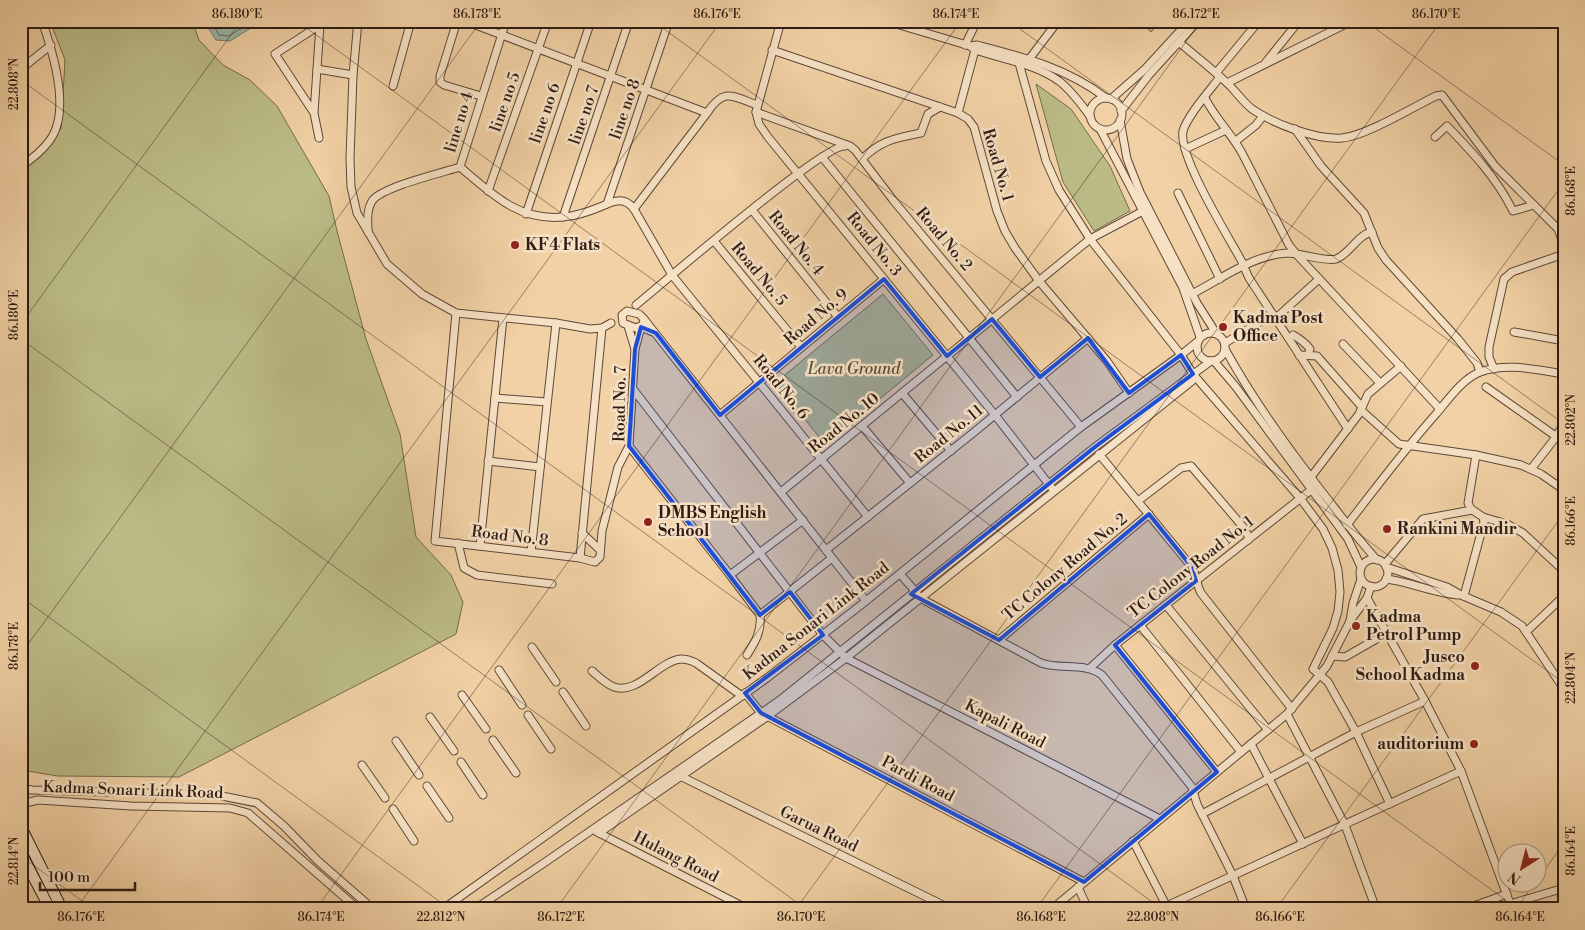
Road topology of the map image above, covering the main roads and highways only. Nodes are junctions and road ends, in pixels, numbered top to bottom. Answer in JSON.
{"nodes":[{"id":1,"x":21,"y":827,"type":"edge"},
{"id":2,"x":21,"y":853,"type":"edge"},
{"id":3,"x":25,"y":869,"type":"edge"},
{"id":4,"x":50,"y":909,"type":"edge"},
{"id":5,"x":62,"y":909,"type":"edge"}],
"edges":[{"from":1,"to":5,"type":"main road"},
{"from":2,"to":3,"type":"main road"},
{"from":3,"to":4,"type":"main road"}]}
